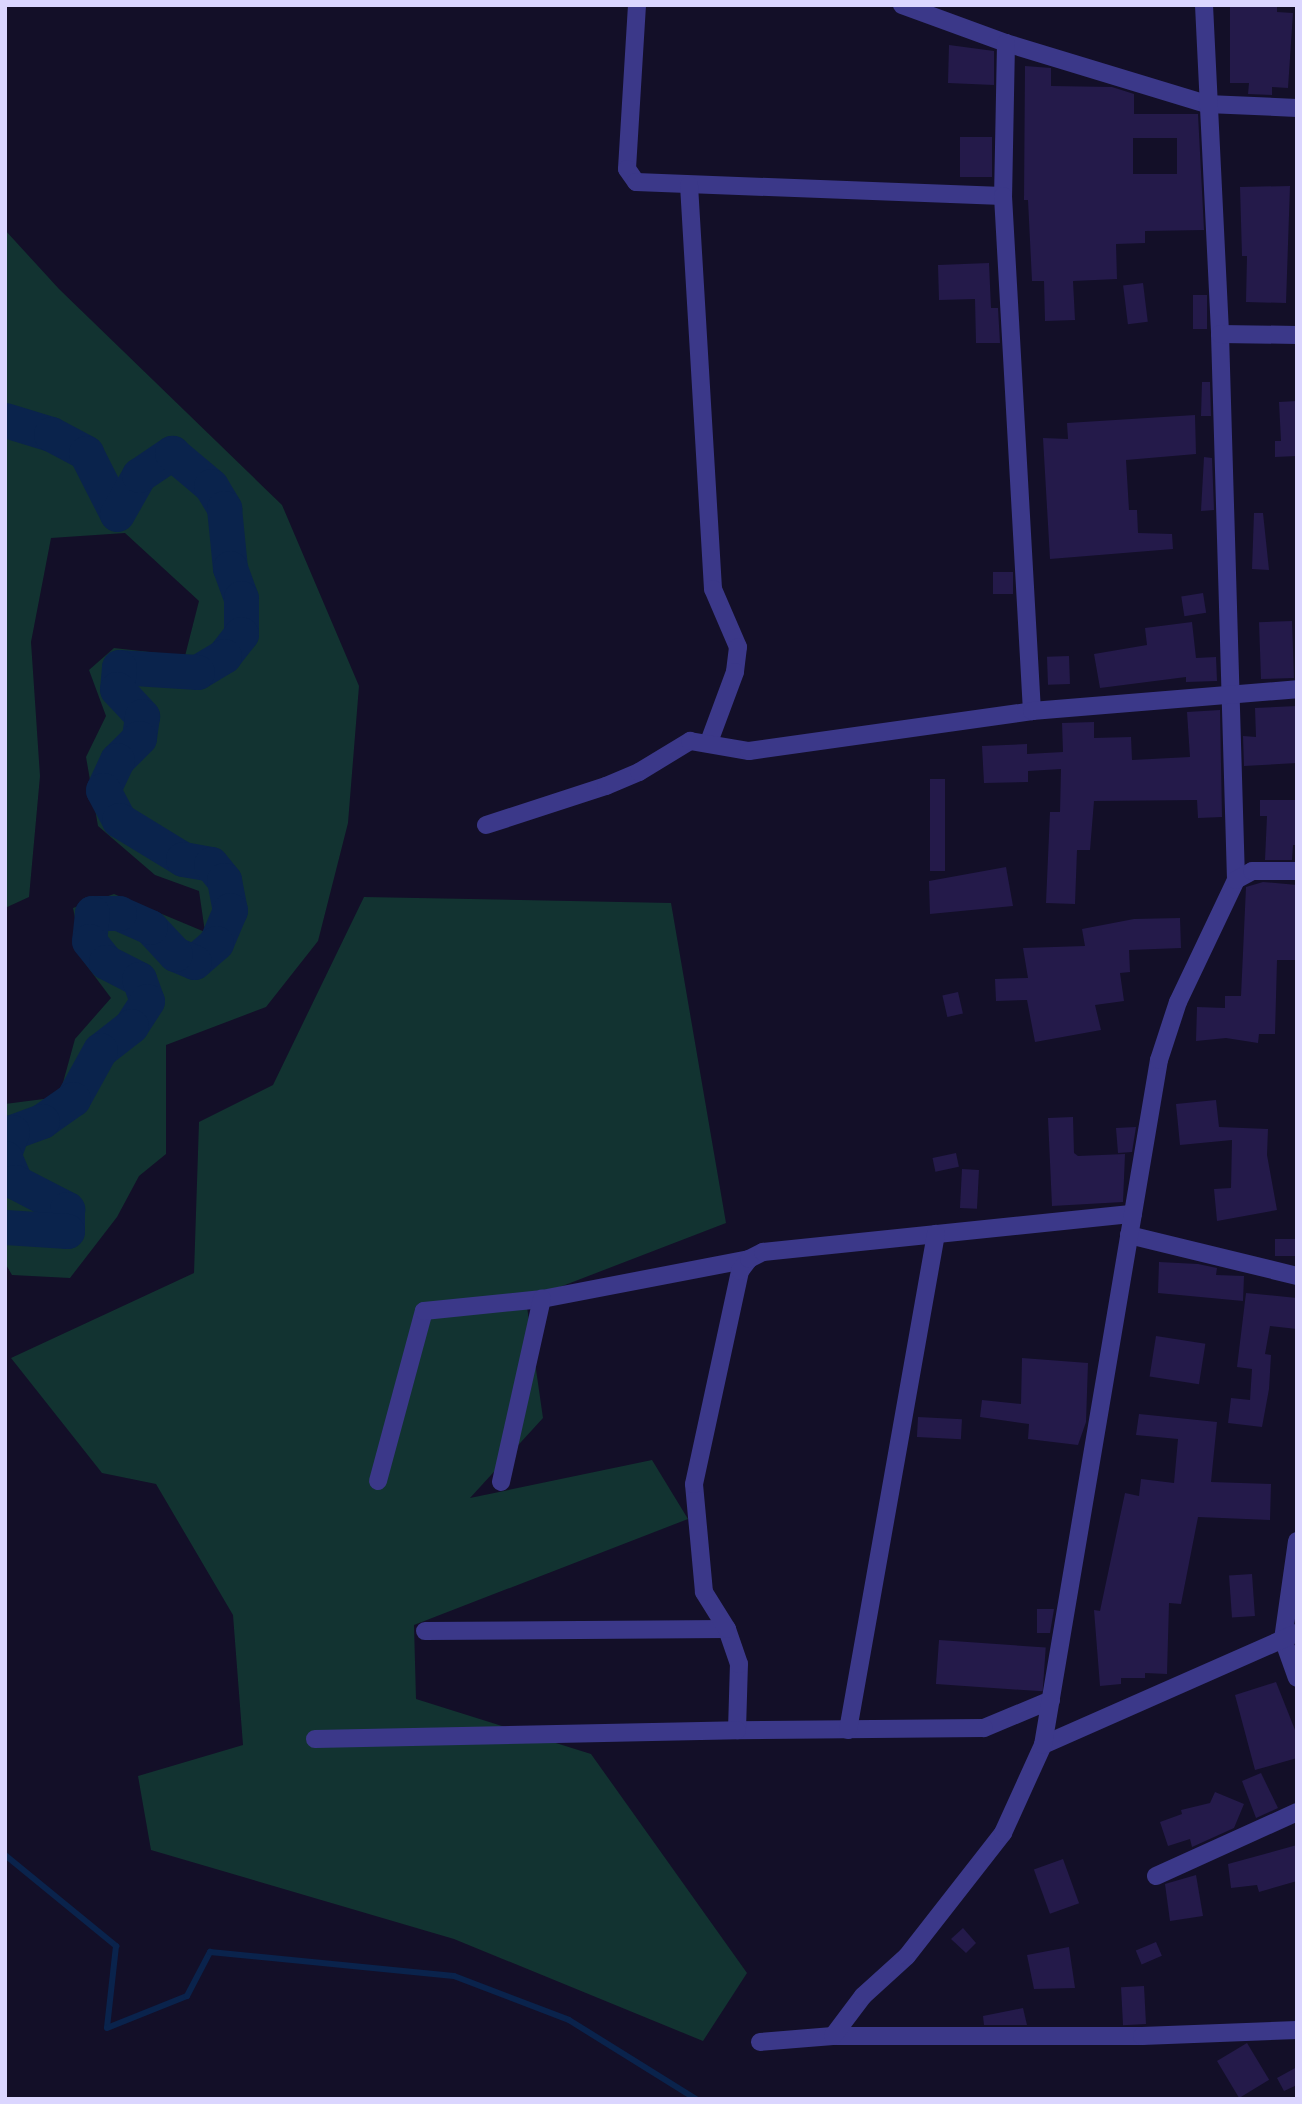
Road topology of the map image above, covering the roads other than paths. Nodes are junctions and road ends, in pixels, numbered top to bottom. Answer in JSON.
{"nodes":[{"id":1,"x":637,"y":5,"type":"edge"},
{"id":2,"x":902,"y":5,"type":"edge"},
{"id":3,"x":1204,"y":5,"type":"edge"},
{"id":4,"x":1006,"y":43,"type":"junction"},
{"id":5,"x":1207,"y":104,"type":"junction"},
{"id":6,"x":1297,"y":108,"type":"edge"},
{"id":7,"x":689,"y":185,"type":"junction"},
{"id":8,"x":1003,"y":196,"type":"junction"},
{"id":9,"x":1220,"y":334,"type":"junction"},
{"id":10,"x":1297,"y":335,"type":"edge"},
{"id":11,"x":1297,"y":689,"type":"edge"},
{"id":12,"x":1230,"y":694,"type":"junction"},
{"id":13,"x":1032,"y":711,"type":"junction"},
{"id":14,"x":709,"y":742,"type":"junction"},
{"id":15,"x":486,"y":825,"type":"dead end"},
{"id":16,"x":1297,"y":871,"type":"edge"},
{"id":17,"x":1236,"y":880,"type":"junction"},
{"id":18,"x":1133,"y":1214,"type":"junction"},
{"id":19,"x":936,"y":1234,"type":"junction"},
{"id":20,"x":1129,"y":1235,"type":"junction"},
{"id":21,"x":749,"y":1259,"type":"junction"},
{"id":22,"x":1294,"y":1274,"type":"edge"},
{"id":23,"x":542,"y":1299,"type":"junction"},
{"id":24,"x":378,"y":1481,"type":"dead end"},
{"id":25,"x":501,"y":1482,"type":"dead end"},
{"id":26,"x":1297,"y":1541,"type":"edge"},
{"id":27,"x":727,"y":1629,"type":"junction"},
{"id":28,"x":425,"y":1631,"type":"dead end"},
{"id":29,"x":1290,"y":1636,"type":"edge"},
{"id":30,"x":1297,"y":1678,"type":"edge"},
{"id":31,"x":1051,"y":1700,"type":"junction"},
{"id":32,"x":737,"y":1730,"type":"junction"},
{"id":33,"x":848,"y":1730,"type":"junction"},
{"id":34,"x":315,"y":1739,"type":"dead end"},
{"id":35,"x":1043,"y":1745,"type":"junction"},
{"id":36,"x":1297,"y":1812,"type":"edge"},
{"id":37,"x":1156,"y":1876,"type":"dead end"},
{"id":38,"x":1297,"y":2030,"type":"edge"},
{"id":39,"x":833,"y":2036,"type":"junction"},
{"id":40,"x":760,"y":2042,"type":"dead end"}],
"edges":[{"from":1,"to":7,"type":"street"},
{"from":2,"to":4,"type":"street"},
{"from":3,"to":5,"type":"street"},
{"from":4,"to":5,"type":"street"},
{"from":4,"to":8,"type":"street"},
{"from":5,"to":6,"type":"street"},
{"from":5,"to":9,"type":"street"},
{"from":7,"to":8,"type":"street"},
{"from":7,"to":14,"type":"street"},
{"from":8,"to":13,"type":"street"},
{"from":9,"to":10,"type":"street"},
{"from":9,"to":12,"type":"street"},
{"from":11,"to":12,"type":"street"},
{"from":12,"to":13,"type":"street"},
{"from":12,"to":17,"type":"street"},
{"from":13,"to":14,"type":"street"},
{"from":14,"to":15,"type":"street"},
{"from":16,"to":17,"type":"street"},
{"from":17,"to":18,"type":"street"},
{"from":18,"to":19,"type":"street"},
{"from":18,"to":20,"type":"street"},
{"from":19,"to":21,"type":"street"},
{"from":19,"to":33,"type":"street"},
{"from":20,"to":22,"type":"street"},
{"from":20,"to":31,"type":"street"},
{"from":21,"to":23,"type":"street"},
{"from":21,"to":27,"type":"street"},
{"from":23,"to":24,"type":"street"},
{"from":23,"to":25,"type":"street"},
{"from":26,"to":29,"type":"street"},
{"from":27,"to":28,"type":"street"},
{"from":27,"to":32,"type":"street"},
{"from":29,"to":30,"type":"street"},
{"from":29,"to":35,"type":"street"},
{"from":31,"to":33,"type":"street"},
{"from":31,"to":35,"type":"street"},
{"from":32,"to":33,"type":"street"},
{"from":32,"to":34,"type":"street"},
{"from":35,"to":39,"type":"street"},
{"from":36,"to":37,"type":"street"},
{"from":38,"to":39,"type":"street"},
{"from":39,"to":40,"type":"street"}]}
